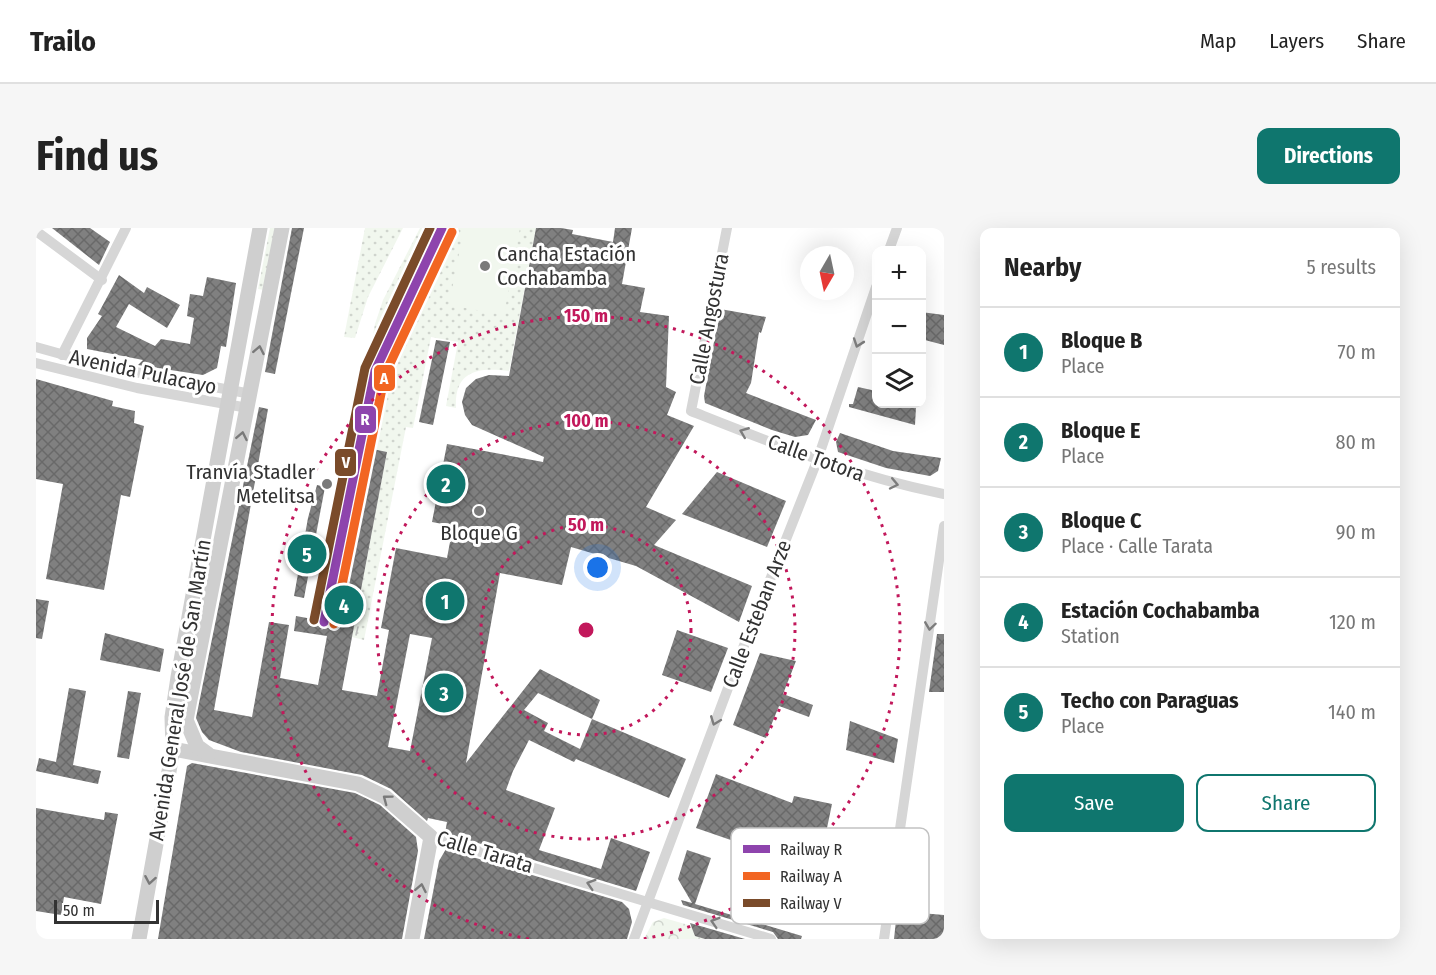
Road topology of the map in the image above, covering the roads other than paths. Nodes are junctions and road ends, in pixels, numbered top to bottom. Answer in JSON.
{"nodes":[{"id":1,"x":126,"y":228,"type":"edge"},
{"id":2,"x":260,"y":228,"type":"edge"},
{"id":3,"x":282,"y":228,"type":"edge"},
{"id":4,"x":727,"y":228,"type":"edge"},
{"id":5,"x":897,"y":228,"type":"edge"},
{"id":6,"x":36,"y":231,"type":"edge"},
{"id":7,"x":890,"y":246,"type":"edge"},
{"id":8,"x":102,"y":280,"type":"junction"},
{"id":9,"x":872,"y":299,"type":"edge"},
{"id":10,"x":36,"y":347,"type":"edge"},
{"id":11,"x":62,"y":355,"type":"junction"},
{"id":12,"x":36,"y":363,"type":"edge"},
{"id":13,"x":228,"y":398,"type":"junction"},
{"id":14,"x":250,"y":401,"type":"junction"},
{"id":15,"x":691,"y":411,"type":"joint"},
{"id":16,"x":818,"y":461,"type":"junction"},
{"id":17,"x":944,"y":494,"type":"edge"},
{"id":18,"x":944,"y":526,"type":"edge"},
{"id":19,"x":173,"y":749,"type":"junction"},
{"id":20,"x":208,"y":754,"type":"junction"},
{"id":21,"x":900,"y":828,"type":"edge"},
{"id":22,"x":431,"y":837,"type":"junction"},
{"id":23,"x":647,"y":902,"type":"junction"},
{"id":24,"x":886,"y":924,"type":"edge"},
{"id":25,"x":139,"y":939,"type":"edge"},
{"id":26,"x":411,"y":939,"type":"edge"},
{"id":27,"x":634,"y":939,"type":"edge"},
{"id":28,"x":771,"y":939,"type":"edge"},
{"id":29,"x":884,"y":939,"type":"edge"}],
"edges":[{"from":1,"to":8,"type":"street"},
{"from":2,"to":13,"type":"main road","name":"Avenida General José de San Martín"},
{"from":14,"to":3,"type":"main road","name":"Avenida General José de San Martín","one_way":true},
{"from":4,"to":15,"type":"street","name":"Calle Angostura"},
{"from":5,"to":7,"type":"street"},
{"from":6,"to":8,"type":"street"},
{"from":8,"to":11,"type":"street"},
{"from":9,"to":16,"type":"street","name":"Calle Esteban Arze","one_way":true},
{"from":10,"to":11,"type":"street","name":"Avenida Pulacayo"},
{"from":11,"to":13,"type":"street","name":"Avenida Pulacayo"},
{"from":12,"to":13,"type":"street","name":"Avenida Pulacayo"},
{"from":13,"to":14,"type":"street","name":"Avenida Pulacayo"},
{"from":13,"to":19,"type":"main road","name":"Avenida General José de San Martín"},
{"from":20,"to":14,"type":"main road","name":"Avenida General José de San Martín","one_way":true},
{"from":16,"to":15,"type":"street","name":"Calle Totora","one_way":true},
{"from":16,"to":17,"type":"street","name":"Calle Totora","one_way":true},
{"from":16,"to":23,"type":"street","name":"Calle Esteban Arze","one_way":true},
{"from":18,"to":21,"type":"street","one_way":true},
{"from":19,"to":20,"type":"main road","name":"Calle Tarata"},
{"from":19,"to":25,"type":"main road","name":"Avenida General José de San Martín","one_way":true},
{"from":22,"to":20,"type":"main road","name":"Calle Tarata","one_way":true},
{"from":23,"to":22,"type":"street","name":"Calle Tarata","one_way":true},
{"from":26,"to":22,"type":"main road","one_way":true},
{"from":23,"to":27,"type":"street","name":"Calle Esteban Arze"},
{"from":28,"to":23,"type":"street","name":"Calle Tarata","one_way":true},
{"from":24,"to":29,"type":"street","one_way":true}]}
